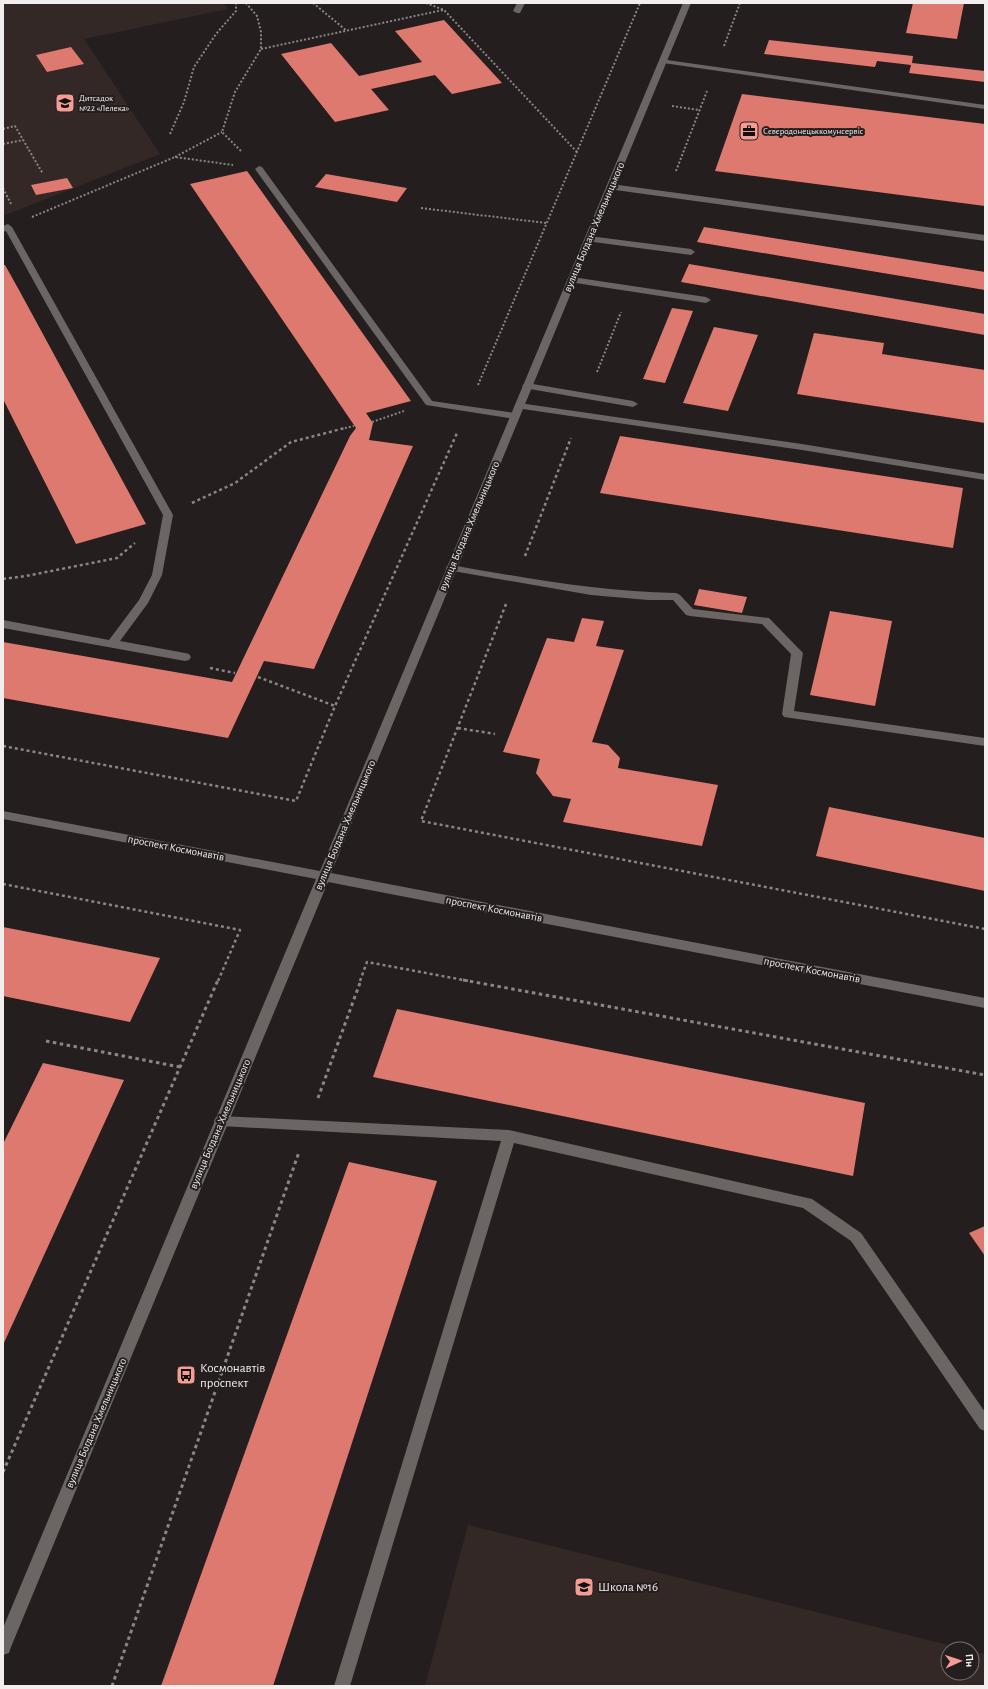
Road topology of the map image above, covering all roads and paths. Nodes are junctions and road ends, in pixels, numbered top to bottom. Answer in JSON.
{"nodes":[{"id":1,"x":236,"y":3,"type":"edge"},
{"id":2,"x":246,"y":3,"type":"edge"},
{"id":3,"x":313,"y":3,"type":"edge"},
{"id":4,"x":426,"y":3,"type":"edge"},
{"id":5,"x":521,"y":3,"type":"edge"},
{"id":6,"x":640,"y":3,"type":"edge"},
{"id":7,"x":687,"y":3,"type":"edge"},
{"id":8,"x":444,"y":10,"type":"junction"},
{"id":9,"x":517,"y":11,"type":"dead end"},
{"id":10,"x":346,"y":31,"type":"junction"},
{"id":11,"x":262,"y":49,"type":"junction"},
{"id":12,"x":663,"y":61,"type":"junction"},
{"id":13,"x":985,"y":107,"type":"edge"},
{"id":14,"x":3,"y":129,"type":"edge"},
{"id":15,"x":222,"y":132,"type":"junction"},
{"id":16,"x":170,"y":134,"type":"dead end"},
{"id":17,"x":23,"y":140,"type":"junction"},
{"id":18,"x":3,"y":144,"type":"edge"},
{"id":19,"x":577,"y":152,"type":"junction"},
{"id":20,"x":175,"y":157,"type":"junction"},
{"id":21,"x":259,"y":169,"type":"junction"},
{"id":22,"x":43,"y":174,"type":"dead end"},
{"id":23,"x":611,"y":187,"type":"junction"},
{"id":24,"x":3,"y":188,"type":"edge"},
{"id":25,"x":12,"y":206,"type":"dead end"},
{"id":26,"x":421,"y":208,"type":"dead end"},
{"id":27,"x":546,"y":223,"type":"junction"},
{"id":28,"x":5,"y":228,"type":"edge"},
{"id":29,"x":985,"y":238,"type":"edge"},
{"id":30,"x":589,"y":239,"type":"junction"},
{"id":31,"x":691,"y":252,"type":"dead end"},
{"id":32,"x":572,"y":280,"type":"junction"},
{"id":33,"x":706,"y":300,"type":"dead end"},
{"id":34,"x":527,"y":386,"type":"junction"},
{"id":35,"x":429,"y":403,"type":"junction"},
{"id":36,"x":633,"y":404,"type":"dead end"},
{"id":37,"x":468,"y":409,"type":"junction"},
{"id":38,"x":517,"y":411,"type":"junction"},
{"id":39,"x":372,"y":422,"type":"dead end"},
{"id":40,"x":985,"y":477,"type":"edge"},
{"id":41,"x":451,"y":568,"type":"junction"},
{"id":42,"x":3,"y":624,"type":"edge"},
{"id":43,"x":112,"y":644,"type":"junction"},
{"id":44,"x":185,"y":657,"type":"dead end"},
{"id":45,"x":212,"y":669,"type":"dead end"},
{"id":46,"x":235,"y":673,"type":"dead end"},
{"id":47,"x":258,"y":677,"type":"dead end"},
{"id":48,"x":335,"y":706,"type":"junction"},
{"id":49,"x":458,"y":728,"type":"dead end"},
{"id":50,"x":495,"y":734,"type":"dead end"},
{"id":51,"x":985,"y":742,"type":"edge"},
{"id":52,"x":3,"y":746,"type":"edge"},
{"id":53,"x":3,"y":815,"type":"edge"},
{"id":54,"x":421,"y":822,"type":"dead end"},
{"id":55,"x":323,"y":876,"type":"junction"},
{"id":56,"x":3,"y":884,"type":"edge"},
{"id":57,"x":985,"y":929,"type":"edge"},
{"id":58,"x":985,"y":1003,"type":"edge"},
{"id":59,"x":46,"y":1041,"type":"dead end"},
{"id":60,"x":180,"y":1067,"type":"junction"},
{"id":61,"x":985,"y":1075,"type":"edge"},
{"id":62,"x":221,"y":1121,"type":"junction"},
{"id":63,"x":308,"y":1126,"type":"junction"},
{"id":64,"x":509,"y":1136,"type":"junction"},
{"id":65,"x":985,"y":1424,"type":"edge"},
{"id":66,"x":3,"y":1472,"type":"edge"},
{"id":67,"x":3,"y":1647,"type":"edge"},
{"id":68,"x":112,"y":1686,"type":"edge"},
{"id":69,"x":342,"y":1686,"type":"edge"}],
"edges":[{"from":1,"to":16,"type":"path"},
{"from":2,"to":11,"type":"path"},
{"from":3,"to":10,"type":"path"},
{"from":4,"to":8,"type":"path"},
{"from":5,"to":9,"type":"street"},
{"from":6,"to":19,"type":"path"},
{"from":7,"to":12,"type":"street","name":"вулиця Богдана Хмельницького"},
{"from":8,"to":10,"type":"path"},
{"from":8,"to":19,"type":"path"},
{"from":10,"to":11,"type":"path"},
{"from":11,"to":15,"type":"path"},
{"from":12,"to":13,"type":"street"},
{"from":12,"to":23,"type":"street","name":"вулиця Богдана Хмельницького"},
{"from":14,"to":17,"type":"path"},
{"from":15,"to":20,"type":"path"},
{"from":15,"to":21,"type":"path"},
{"from":17,"to":18,"type":"path"},
{"from":17,"to":22,"type":"path"},
{"from":19,"to":27,"type":"path"},
{"from":20,"to":21,"type":"path"},
{"from":20,"to":28,"type":"path"},
{"from":21,"to":35,"type":"street"},
{"from":23,"to":29,"type":"street"},
{"from":23,"to":30,"type":"street","name":"вулиця Богдана Хмельницького"},
{"from":24,"to":25,"type":"path"},
{"from":26,"to":27,"type":"path"},
{"from":27,"to":37,"type":"path"},
{"from":28,"to":43,"type":"street"},
{"from":30,"to":31,"type":"street"},
{"from":30,"to":32,"type":"street","name":"вулиця Богдана Хмельницького"},
{"from":32,"to":33,"type":"street"},
{"from":32,"to":34,"type":"street","name":"вулиця Богдана Хмельницького"},
{"from":34,"to":36,"type":"street"},
{"from":34,"to":38,"type":"street","name":"вулиця Богдана Хмельницького"},
{"from":35,"to":37,"type":"street"},
{"from":35,"to":39,"type":"path"},
{"from":37,"to":38,"type":"street"},
{"from":37,"to":48,"type":"path"},
{"from":38,"to":40,"type":"street"},
{"from":38,"to":41,"type":"street","name":"вулиця Богдана Хмельницького"},
{"from":41,"to":51,"type":"street"},
{"from":41,"to":55,"type":"street","name":"вулиця Богдана Хмельницького"},
{"from":42,"to":43,"type":"street"},
{"from":43,"to":44,"type":"street"},
{"from":45,"to":46,"type":"path"},
{"from":47,"to":48,"type":"path"},
{"from":48,"to":52,"type":"path"},
{"from":49,"to":50,"type":"path"},
{"from":53,"to":55,"type":"street","name":"проспект Космонавтів"},
{"from":54,"to":57,"type":"path"},
{"from":55,"to":58,"type":"street","name":"проспект Космонавтів"},
{"from":55,"to":62,"type":"street","name":"вулиця Богдана Хмельницького"},
{"from":56,"to":60,"type":"path"},
{"from":59,"to":60,"type":"path"},
{"from":60,"to":66,"type":"path"},
{"from":61,"to":63,"type":"path"},
{"from":62,"to":63,"type":"street"},
{"from":62,"to":67,"type":"street","name":"вулиця Богдана Хмельницького"},
{"from":63,"to":64,"type":"street"},
{"from":63,"to":68,"type":"path"},
{"from":64,"to":65,"type":"street"},
{"from":64,"to":69,"type":"street"}]}
